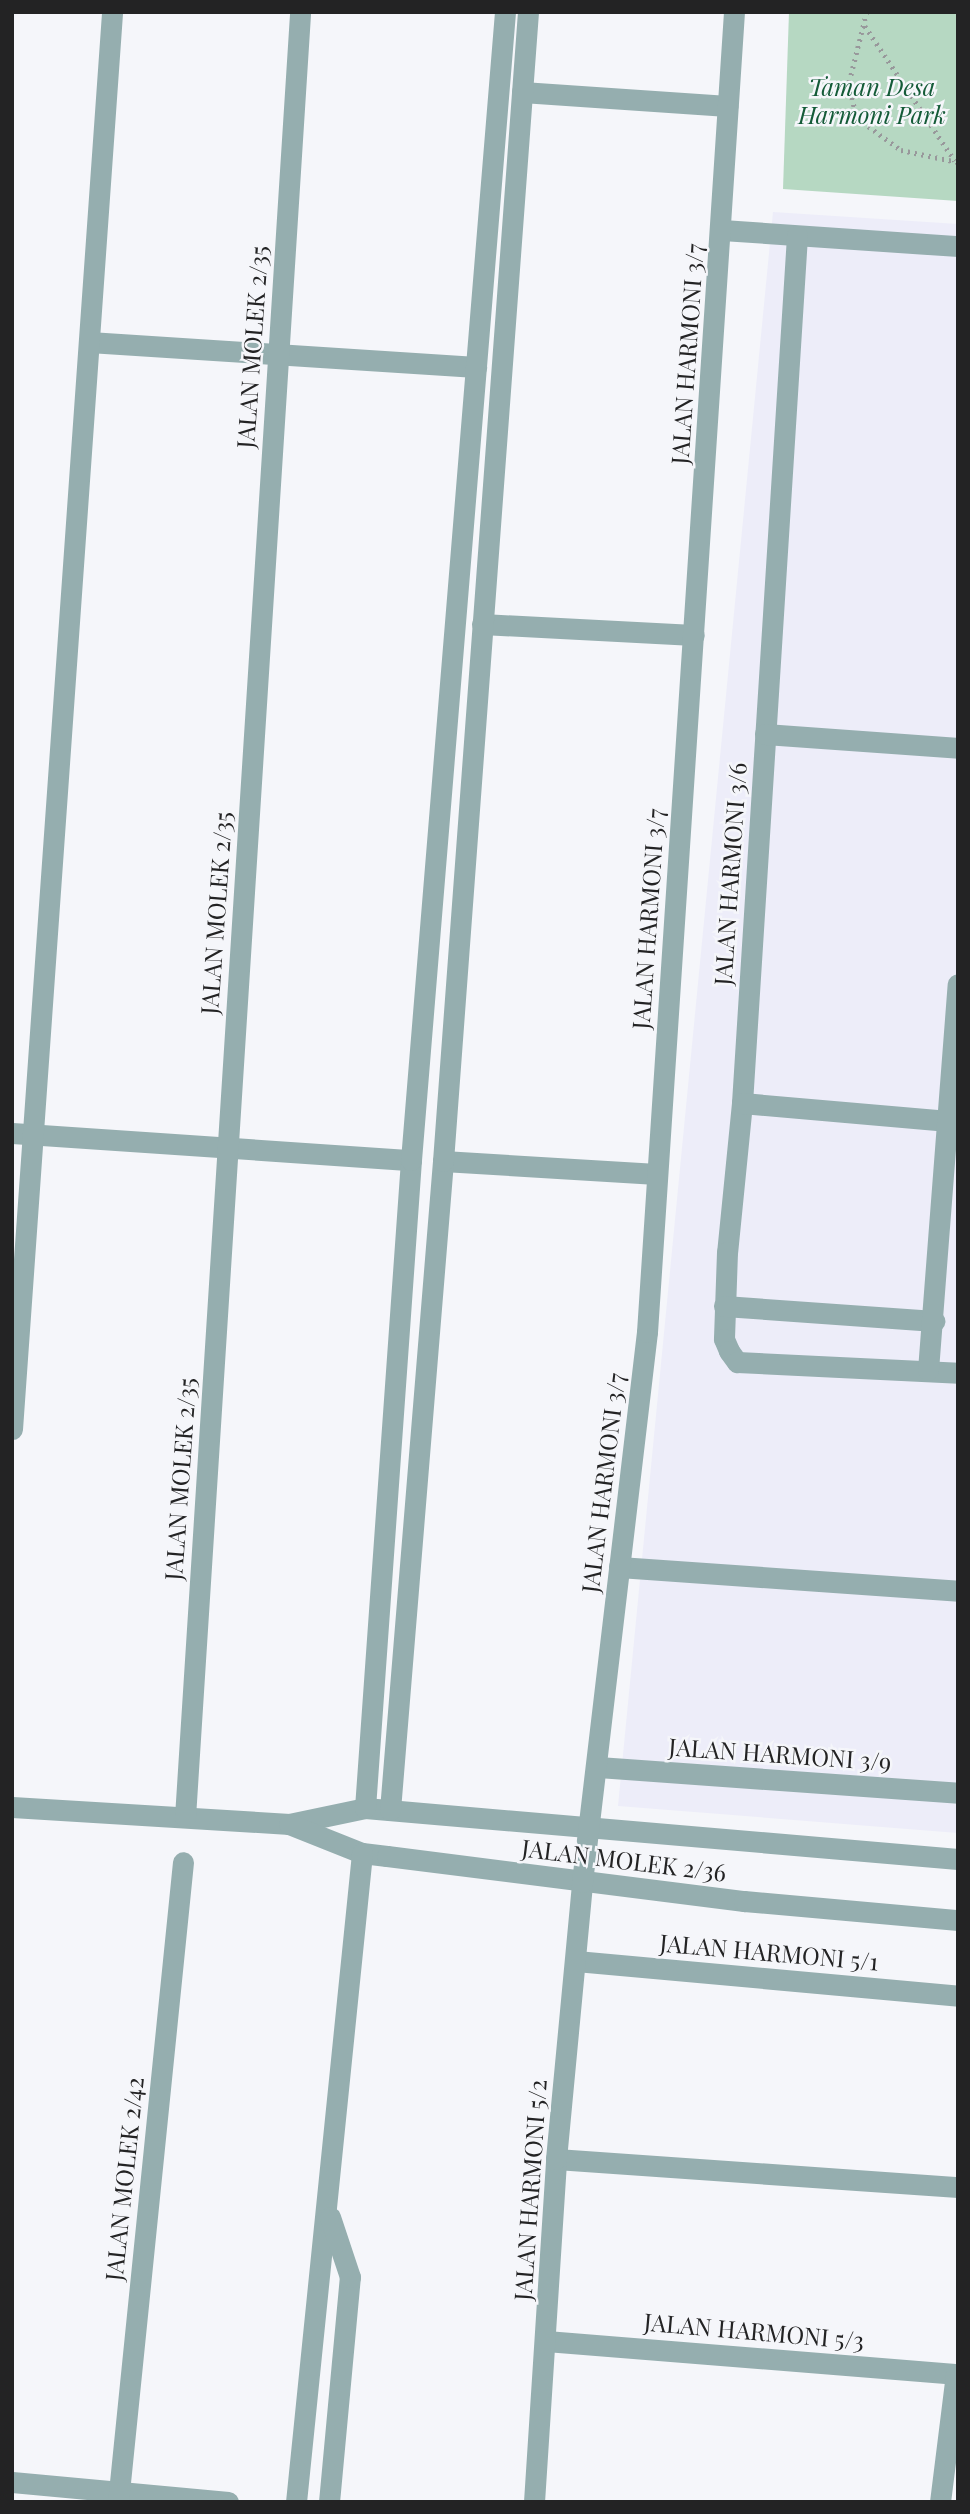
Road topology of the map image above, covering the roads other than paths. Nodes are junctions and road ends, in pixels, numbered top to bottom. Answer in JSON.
{"nodes":[{"id":1,"x":112,"y":12,"type":"edge"},
{"id":2,"x":300,"y":12,"type":"edge"},
{"id":3,"x":505,"y":12,"type":"edge"},
{"id":4,"x":528,"y":12,"type":"edge"},
{"id":5,"x":734,"y":12,"type":"edge"},
{"id":6,"x":522,"y":92,"type":"junction"},
{"id":7,"x":728,"y":106,"type":"junction"},
{"id":8,"x":722,"y":230,"type":"junction"},
{"id":9,"x":797,"y":236,"type":"junction"},
{"id":10,"x":958,"y":246,"type":"edge"},
{"id":11,"x":89,"y":342,"type":"junction"},
{"id":12,"x":278,"y":354,"type":"junction"},
{"id":13,"x":477,"y":366,"type":"junction"},
{"id":14,"x":482,"y":624,"type":"junction"},
{"id":15,"x":694,"y":635,"type":"junction"},
{"id":16,"x":765,"y":734,"type":"junction"},
{"id":17,"x":958,"y":748,"type":"edge"},
{"id":18,"x":958,"y":984,"type":"edge"},
{"id":19,"x":742,"y":1103,"type":"junction"},
{"id":20,"x":948,"y":1121,"type":"junction"},
{"id":21,"x":22,"y":1133,"type":"edge"},
{"id":22,"x":227,"y":1148,"type":"junction"},
{"id":23,"x":411,"y":1160,"type":"junction"},
{"id":24,"x":443,"y":1161,"type":"junction"},
{"id":25,"x":657,"y":1174,"type":"junction"},
{"id":26,"x":950,"y":1212,"type":"edge"},
{"id":27,"x":724,"y":1306,"type":"junction"},
{"id":28,"x":934,"y":1321,"type":"junction"},
{"id":29,"x":928,"y":1370,"type":"junction"},
{"id":30,"x":958,"y":1373,"type":"edge"},
{"id":31,"x":12,"y":1429,"type":"edge"},
{"id":32,"x":619,"y":1567,"type":"junction"},
{"id":33,"x":958,"y":1591,"type":"edge"},
{"id":34,"x":598,"y":1767,"type":"junction"},
{"id":35,"x":958,"y":1793,"type":"edge"},
{"id":36,"x":12,"y":1807,"type":"edge"},
{"id":37,"x":365,"y":1808,"type":"junction"},
{"id":38,"x":390,"y":1810,"type":"junction"},
{"id":39,"x":185,"y":1817,"type":"junction"},
{"id":40,"x":289,"y":1824,"type":"junction"},
{"id":41,"x":589,"y":1828,"type":"junction"},
{"id":42,"x":362,"y":1853,"type":"junction"},
{"id":43,"x":958,"y":1859,"type":"edge"},
{"id":44,"x":183,"y":1861,"type":"dead end"},
{"id":45,"x":582,"y":1882,"type":"junction"},
{"id":46,"x":958,"y":1920,"type":"edge"},
{"id":47,"x":576,"y":1961,"type":"junction"},
{"id":48,"x":958,"y":1996,"type":"edge"},
{"id":49,"x":556,"y":2159,"type":"junction"},
{"id":50,"x":958,"y":2187,"type":"edge"},
{"id":51,"x":327,"y":2208,"type":"junction"},
{"id":52,"x":546,"y":2341,"type":"junction"},
{"id":53,"x":957,"y":2374,"type":"edge"},
{"id":54,"x":12,"y":2482,"type":"edge"},
{"id":55,"x":119,"y":2496,"type":"edge"},
{"id":56,"x":228,"y":2502,"type":"edge"},
{"id":57,"x":296,"y":2502,"type":"edge"},
{"id":58,"x":329,"y":2502,"type":"edge"},
{"id":59,"x":534,"y":2502,"type":"edge"},
{"id":60,"x":940,"y":2502,"type":"edge"}],
"edges":[{"from":1,"to":11,"type":"street"},
{"from":2,"to":12,"type":"street","name":"JALAN MOLEK 2/35"},
{"from":3,"to":13,"type":"street"},
{"from":4,"to":6,"type":"street"},
{"from":5,"to":7,"type":"street","name":"JALAN HARMONI 3/7"},
{"from":6,"to":7,"type":"street"},
{"from":6,"to":14,"type":"street"},
{"from":7,"to":8,"type":"street","name":"JALAN HARMONI 3/7"},
{"from":8,"to":9,"type":"street"},
{"from":8,"to":15,"type":"street","name":"JALAN HARMONI 3/7"},
{"from":9,"to":10,"type":"street"},
{"from":9,"to":16,"type":"street","name":"JALAN HARMONI 3/6"},
{"from":11,"to":12,"type":"street"},
{"from":11,"to":21,"type":"street"},
{"from":12,"to":13,"type":"street"},
{"from":12,"to":22,"type":"street","name":"JALAN MOLEK 2/35"},
{"from":13,"to":23,"type":"street"},
{"from":14,"to":15,"type":"street"},
{"from":14,"to":24,"type":"street"},
{"from":15,"to":25,"type":"street","name":"JALAN HARMONI 3/7"},
{"from":16,"to":17,"type":"street"},
{"from":16,"to":19,"type":"street","name":"JALAN HARMONI 3/6"},
{"from":18,"to":20,"type":"street"},
{"from":19,"to":20,"type":"street"},
{"from":19,"to":27,"type":"street","name":"JALAN HARMONI 3/6"},
{"from":20,"to":26,"type":"street"},
{"from":21,"to":22,"type":"street"},
{"from":21,"to":31,"type":"street"},
{"from":22,"to":23,"type":"street"},
{"from":22,"to":39,"type":"street","name":"JALAN MOLEK 2/35"},
{"from":23,"to":37,"type":"street"},
{"from":24,"to":25,"type":"street"},
{"from":24,"to":38,"type":"street"},
{"from":25,"to":32,"type":"street","name":"JALAN HARMONI 3/7"},
{"from":26,"to":28,"type":"street"},
{"from":27,"to":28,"type":"street"},
{"from":27,"to":29,"type":"street","name":"JALAN HARMONI 3/6"},
{"from":28,"to":29,"type":"street"},
{"from":29,"to":30,"type":"street"},
{"from":32,"to":33,"type":"street"},
{"from":32,"to":34,"type":"street","name":"JALAN HARMONI 3/7"},
{"from":34,"to":35,"type":"street","name":"JALAN HARMONI 3/9"},
{"from":34,"to":41,"type":"street","name":"JALAN HARMONI 3/7"},
{"from":36,"to":39,"type":"street","name":"JALAN MOLEK 2/36"},
{"from":37,"to":38,"type":"street","name":"JALAN MOLEK 2/36"},
{"from":37,"to":40,"type":"street","name":"JALAN MOLEK 2/36"},
{"from":38,"to":41,"type":"street","name":"JALAN MOLEK 2/36"},
{"from":39,"to":40,"type":"street","name":"JALAN MOLEK 2/36"},
{"from":40,"to":42,"type":"street","name":"JALAN MOLEK 2/36"},
{"from":41,"to":43,"type":"street","name":"JALAN MOLEK 2/36"},
{"from":41,"to":45,"type":"street","name":"JALAN HARMONI 3/7"},
{"from":42,"to":45,"type":"street","name":"JALAN MOLEK 2/36"},
{"from":42,"to":51,"type":"street"},
{"from":44,"to":55,"type":"street","name":"JALAN MOLEK 2/42"},
{"from":45,"to":46,"type":"street","name":"JALAN MOLEK 2/36"},
{"from":45,"to":47,"type":"street","name":"JALAN HARMONI 5/2"},
{"from":47,"to":48,"type":"street","name":"JALAN HARMONI 5/1"},
{"from":47,"to":49,"type":"street","name":"JALAN HARMONI 5/2"},
{"from":49,"to":50,"type":"street"},
{"from":49,"to":52,"type":"street","name":"JALAN HARMONI 5/2"},
{"from":51,"to":57,"type":"street"},
{"from":51,"to":58,"type":"street"},
{"from":52,"to":53,"type":"street","name":"JALAN HARMONI 5/3"},
{"from":52,"to":59,"type":"street","name":"JALAN HARMONI 5/2"},
{"from":53,"to":60,"type":"street"},
{"from":54,"to":55,"type":"street"},
{"from":55,"to":56,"type":"street"}]}
